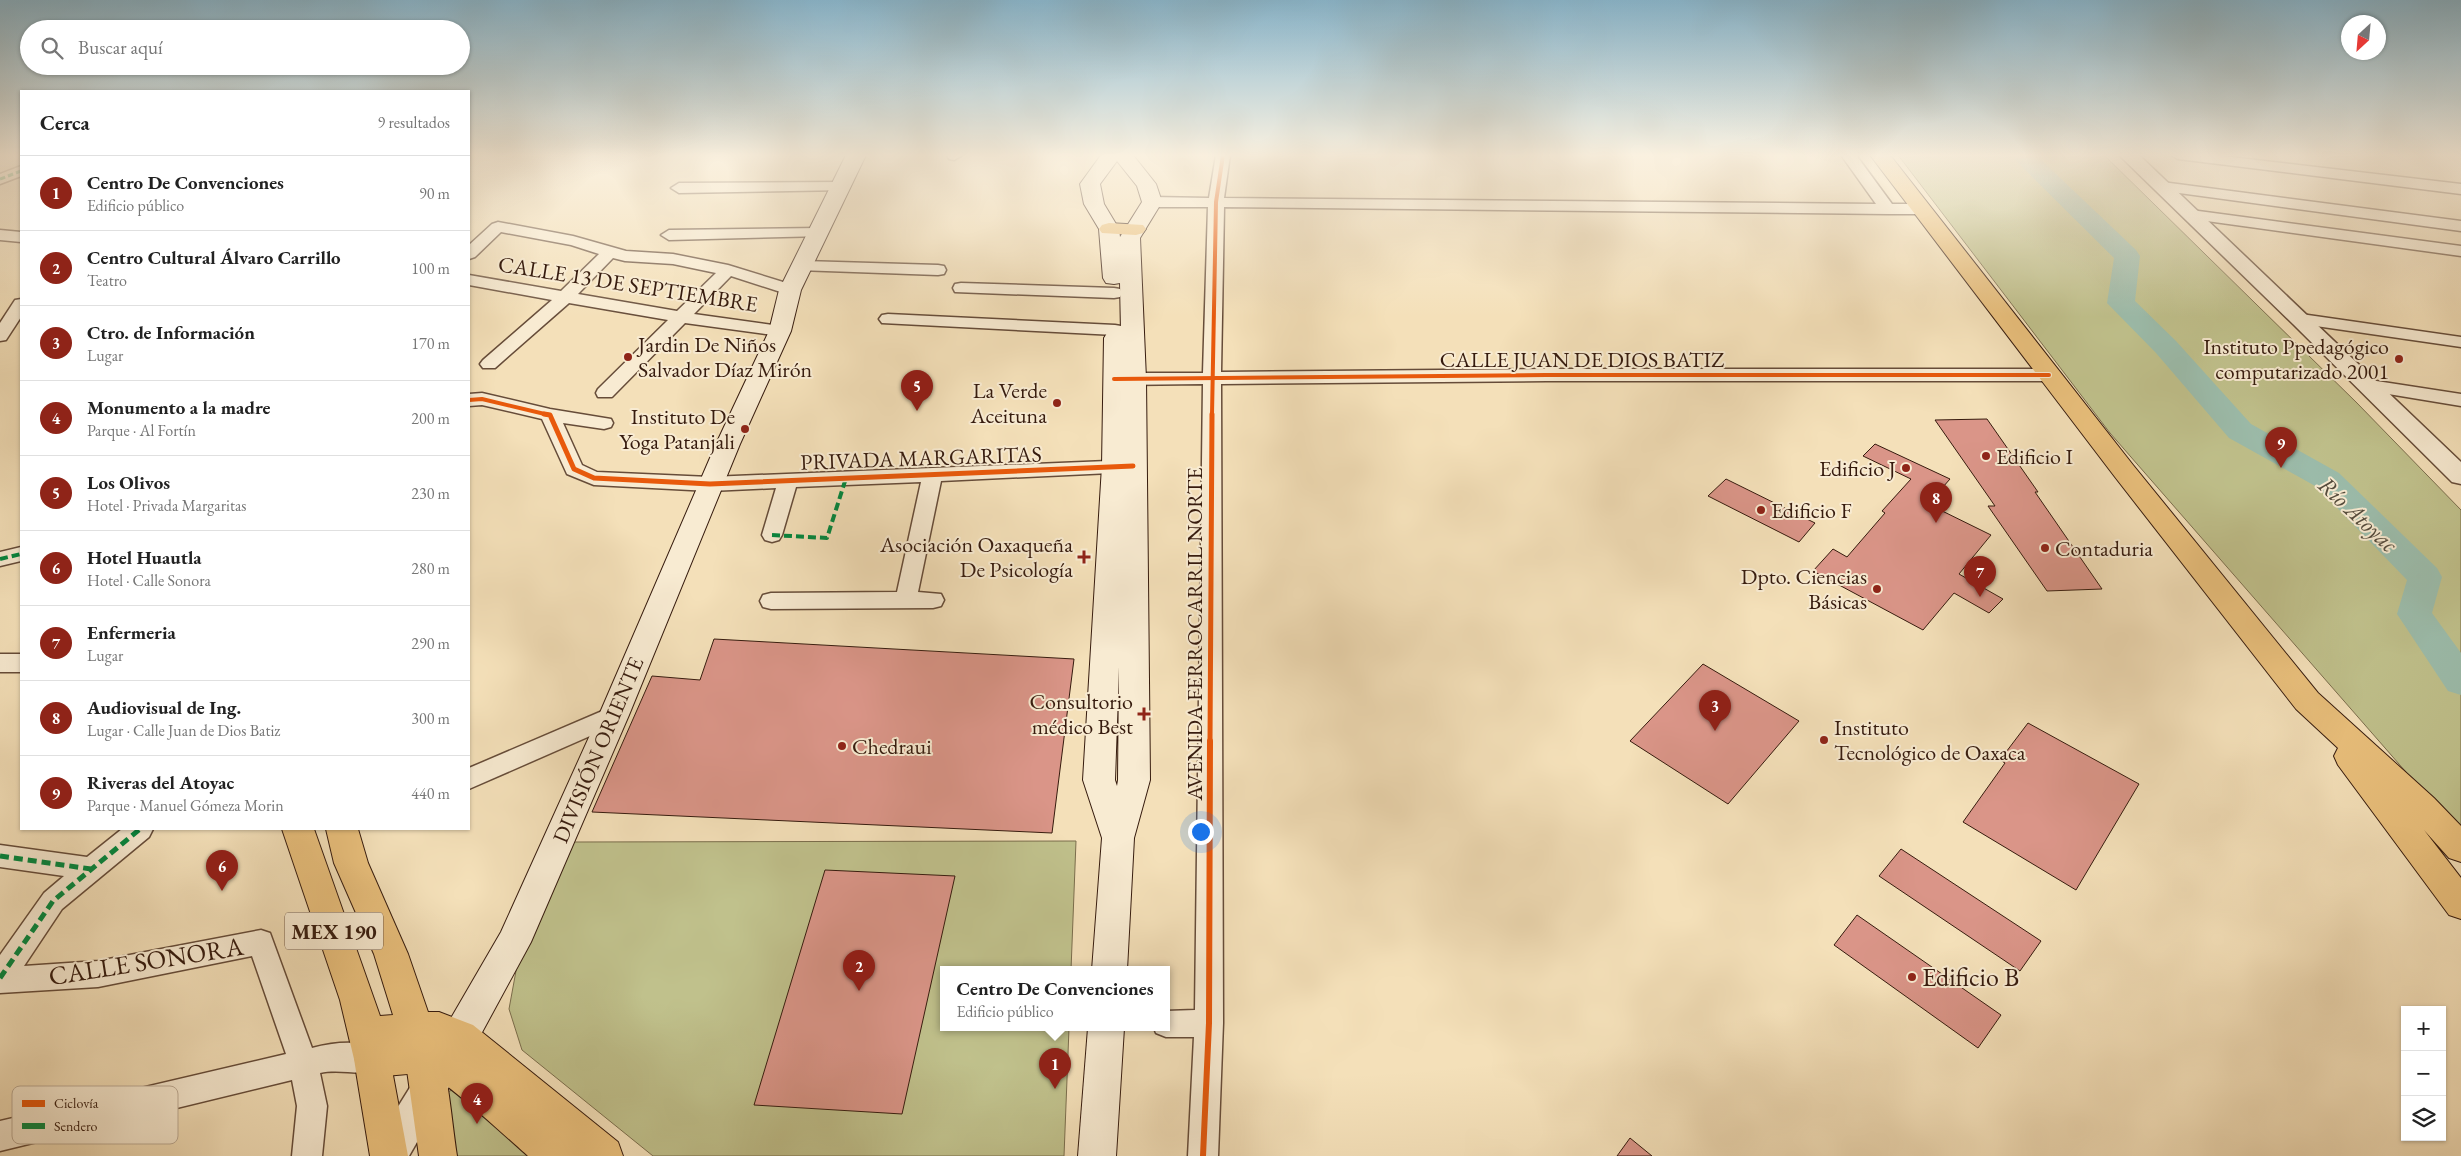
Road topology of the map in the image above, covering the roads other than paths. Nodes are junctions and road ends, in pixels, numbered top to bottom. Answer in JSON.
{"nodes":[{"id":1,"x":830,"y":209,"type":"edge"},
{"id":2,"x":1097,"y":209,"type":"edge"},
{"id":3,"x":1148,"y":209,"type":"edge"},
{"id":4,"x":1216,"y":209,"type":"edge"},
{"id":5,"x":1800,"y":209,"type":"edge"},
{"id":6,"x":1923,"y":209,"type":"joint"},
{"id":7,"x":2185,"y":209,"type":"edge"},
{"id":8,"x":2330,"y":209,"type":"edge"},
{"id":9,"x":1888,"y":210,"type":"joint"},
{"id":10,"x":2191,"y":215,"type":"junction"},
{"id":11,"x":2461,"y":226,"type":"edge"},
{"id":12,"x":1109,"y":229,"type":"junction"},
{"id":13,"x":1136,"y":229,"type":"junction"},
{"id":14,"x":819,"y":232,"type":"junction"},
{"id":15,"x":0,"y":235,"type":"edge"},
{"id":16,"x":669,"y":235,"type":"dead end"},
{"id":17,"x":20,"y":237,"type":"edge"},
{"id":18,"x":2461,"y":251,"type":"edge"},
{"id":19,"x":470,"y":253,"type":"edge"},
{"id":20,"x":609,"y":253,"type":"junction"},
{"id":21,"x":804,"y":266,"type":"junction"},
{"id":22,"x":728,"y":270,"type":"junction"},
{"id":23,"x":938,"y":270,"type":"dead end"},
{"id":24,"x":470,"y":280,"type":"edge"},
{"id":25,"x":961,"y":288,"type":"dead end"},
{"id":26,"x":790,"y":290,"type":"junction"},
{"id":27,"x":1114,"y":293,"type":"junction"},
{"id":28,"x":565,"y":297,"type":"junction"},
{"id":29,"x":20,"y":306,"type":"edge"},
{"id":30,"x":679,"y":317,"type":"junction"},
{"id":31,"x":888,"y":319,"type":"dead end"},
{"id":32,"x":2302,"y":319,"type":"junction"},
{"id":33,"x":1115,"y":330,"type":"junction"},
{"id":34,"x":780,"y":332,"type":"junction"},
{"id":35,"x":0,"y":336,"type":"edge"},
{"id":36,"x":2461,"y":342,"type":"edge"},
{"id":37,"x":489,"y":364,"type":"dead end"},
{"id":38,"x":2049,"y":374,"type":"junction"},
{"id":39,"x":1212,"y":378,"type":"junction"},
{"id":40,"x":1124,"y":379,"type":"junction"},
{"id":41,"x":2370,"y":386,"type":"junction"},
{"id":42,"x":605,"y":393,"type":"dead end"},
{"id":43,"x":470,"y":400,"type":"edge"},
{"id":44,"x":2461,"y":400,"type":"edge"},
{"id":45,"x":550,"y":415,"type":"junction"},
{"id":46,"x":604,"y":423,"type":"dead end"},
{"id":47,"x":1124,"y":466,"type":"junction"},
{"id":48,"x":934,"y":473,"type":"junction"},
{"id":49,"x":2461,"y":476,"type":"edge"},
{"id":50,"x":788,"y":480,"type":"junction"},
{"id":51,"x":710,"y":484,"type":"junction"},
{"id":52,"x":772,"y":535,"type":"dead end"},
{"id":53,"x":20,"y":554,"type":"edge"},
{"id":54,"x":0,"y":559,"type":"edge"},
{"id":55,"x":906,"y":600,"type":"junction"},
{"id":56,"x":933,"y":600,"type":"dead end"},
{"id":57,"x":770,"y":601,"type":"dead end"},
{"id":58,"x":0,"y":663,"type":"edge"},
{"id":59,"x":20,"y":663,"type":"edge"},
{"id":60,"x":2307,"y":701,"type":"junction"},
{"id":61,"x":614,"y":715,"type":"junction"},
{"id":62,"x":470,"y":779,"type":"edge"},
{"id":63,"x":139,"y":830,"type":"edge"},
{"id":64,"x":298,"y":830,"type":"edge"},
{"id":65,"x":342,"y":830,"type":"edge"},
{"id":66,"x":1118,"y":838,"type":"junction"},
{"id":67,"x":2461,"y":848,"type":"edge"},
{"id":68,"x":0,"y":856,"type":"edge"},
{"id":69,"x":91,"y":869,"type":"junction"},
{"id":70,"x":2461,"y":904,"type":"edge"},
{"id":71,"x":1110,"y":966,"type":"edge"},
{"id":72,"x":0,"y":979,"type":"edge"},
{"id":73,"x":1209,"y":1023,"type":"junction"},
{"id":74,"x":1170,"y":1024,"type":"edge"},
{"id":75,"x":1106,"y":1031,"type":"edge"},
{"id":76,"x":370,"y":1047,"type":"junction"},
{"id":77,"x":434,"y":1055,"type":"junction"},
{"id":78,"x":303,"y":1063,"type":"junction"},
{"id":79,"x":178,"y":1093,"type":"edge"},
{"id":80,"x":389,"y":1155,"type":"edge"},
{"id":81,"x":307,"y":1156,"type":"edge"},
{"id":82,"x":438,"y":1156,"type":"edge"},
{"id":83,"x":558,"y":1156,"type":"edge"},
{"id":84,"x":604,"y":1156,"type":"edge"},
{"id":85,"x":1097,"y":1156,"type":"edge"},
{"id":86,"x":1203,"y":1156,"type":"edge"}],
"edges":[{"from":1,"to":14,"type":"main road","name":"DIVISIÓN ORIENTE"},
{"from":2,"to":12,"type":"main road"},
{"from":3,"to":13,"type":"main road"},
{"from":4,"to":39,"type":"street","name":"AVENIDA FERROCARRIL NORTE"},
{"from":5,"to":9,"type":"street"},
{"from":6,"to":9,"type":"street"},
{"from":6,"to":38,"type":"main road"},
{"from":7,"to":10,"type":"street"},
{"from":8,"to":11,"type":"street"},
{"from":10,"to":18,"type":"street"},
{"from":10,"to":32,"type":"street"},
{"from":12,"to":13,"type":"main road"},
{"from":12,"to":27,"type":"main road"},
{"from":13,"to":40,"type":"main road"},
{"from":14,"to":16,"type":"street"},
{"from":14,"to":21,"type":"main road","name":"DIVISIÓN ORIENTE"},
{"from":15,"to":17,"type":"street"},
{"from":19,"to":20,"type":"street"},
{"from":20,"to":22,"type":"street"},
{"from":20,"to":28,"type":"street"},
{"from":21,"to":23,"type":"street"},
{"from":21,"to":26,"type":"main road","name":"DIVISIÓN ORIENTE"},
{"from":22,"to":26,"type":"street"},
{"from":22,"to":30,"type":"street"},
{"from":24,"to":28,"type":"street","name":"CALLE 13 DE SEPTIEMBRE"},
{"from":25,"to":27,"type":"street"},
{"from":26,"to":34,"type":"main road","name":"DIVISIÓN ORIENTE"},
{"from":27,"to":33,"type":"main road"},
{"from":28,"to":30,"type":"street","name":"CALLE 13 DE SEPTIEMBRE"},
{"from":28,"to":37,"type":"street"},
{"from":29,"to":35,"type":"street"},
{"from":30,"to":34,"type":"street","name":"CALLE 13 DE SEPTIEMBRE"},
{"from":30,"to":42,"type":"street"},
{"from":31,"to":33,"type":"street"},
{"from":32,"to":36,"type":"street"},
{"from":32,"to":41,"type":"street"},
{"from":33,"to":40,"type":"main road"},
{"from":34,"to":51,"type":"main road","name":"DIVISIÓN ORIENTE"},
{"from":38,"to":39,"type":"street","name":"CALLE JUAN DE DIOS BATIZ"},
{"from":38,"to":60,"type":"main road"},
{"from":39,"to":40,"type":"street","name":"CALLE JUAN DE DIOS BATIZ"},
{"from":39,"to":73,"type":"street","name":"AVENIDA FERROCARRIL NORTE"},
{"from":40,"to":47,"type":"main road"},
{"from":41,"to":44,"type":"street"},
{"from":41,"to":49,"type":"street"},
{"from":43,"to":45,"type":"street"},
{"from":45,"to":46,"type":"street"},
{"from":45,"to":51,"type":"street","name":"PRIVADA MARGARITAS"},
{"from":47,"to":48,"type":"street","name":"PRIVADA MARGARITAS"},
{"from":47,"to":66,"type":"main road"},
{"from":47,"to":66,"type":"main road"},
{"from":48,"to":50,"type":"street","name":"PRIVADA MARGARITAS"},
{"from":48,"to":55,"type":"street"},
{"from":50,"to":51,"type":"street","name":"PRIVADA MARGARITAS"},
{"from":50,"to":52,"type":"street"},
{"from":51,"to":61,"type":"main road","name":"DIVISIÓN ORIENTE"},
{"from":53,"to":54,"type":"street"},
{"from":55,"to":56,"type":"street"},
{"from":55,"to":57,"type":"street"},
{"from":58,"to":59,"type":"street"},
{"from":60,"to":67,"type":"main road"},
{"from":60,"to":70,"type":"main road"},
{"from":61,"to":62,"type":"street"},
{"from":61,"to":77,"type":"main road","name":"DIVISIÓN ORIENTE"},
{"from":63,"to":69,"type":"street"},
{"from":64,"to":76,"type":"main road","number":"MEX 190"},
{"from":65,"to":77,"type":"main road","number":"MEX 190"},
{"from":66,"to":71,"type":"main road"},
{"from":68,"to":69,"type":"street"},
{"from":69,"to":72,"type":"street"},
{"from":72,"to":78,"type":"street","name":"CALLE SONORA"},
{"from":73,"to":74,"type":"street"},
{"from":73,"to":86,"type":"street","name":"AVENIDA FERROCARRIL NORTE"},
{"from":75,"to":85,"type":"main road"},
{"from":76,"to":77,"type":"main road"},
{"from":76,"to":78,"type":"street"},
{"from":76,"to":80,"type":"main road","number":"MEX 190"},
{"from":77,"to":80,"type":"street","name":"DIVISIÓN ORIENTE"},
{"from":77,"to":82,"type":"main road","number":"MEX 190"},
{"from":77,"to":83,"type":"main road"},
{"from":77,"to":84,"type":"main road"},
{"from":78,"to":79,"type":"street"},
{"from":78,"to":81,"type":"street"}]}
